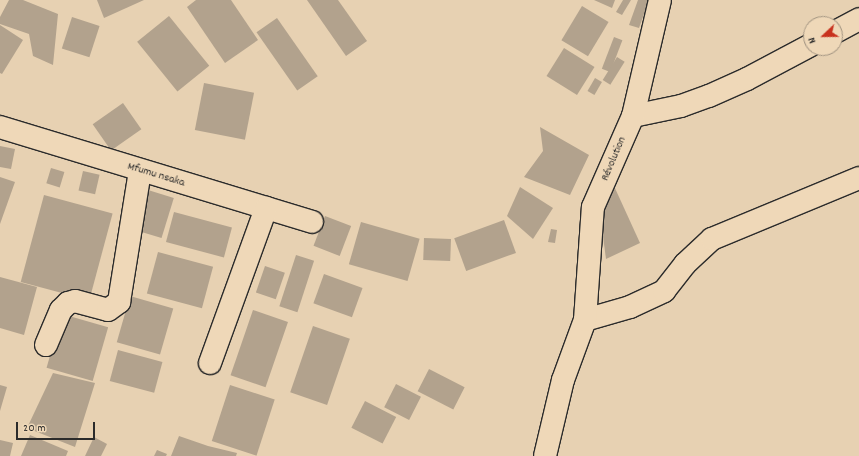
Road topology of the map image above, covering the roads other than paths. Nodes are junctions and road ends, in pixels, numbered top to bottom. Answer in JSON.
{"nodes":[{"id":1,"x":660,"y":0,"type":"edge"},
{"id":2,"x":859,"y":19,"type":"edge"},
{"id":3,"x":843,"y":28,"type":"edge"},
{"id":4,"x":803,"y":49,"type":"edge"},
{"id":5,"x":633,"y":116,"type":"junction"},
{"id":6,"x":0,"y":127,"type":"edge"},
{"id":7,"x":140,"y":171,"type":"junction"},
{"id":8,"x":859,"y":178,"type":"edge"},
{"id":9,"x":266,"y":208,"type":"junction"},
{"id":10,"x":312,"y":222,"type":"dead end"},
{"id":11,"x":585,"y":320,"type":"junction"},
{"id":12,"x":46,"y":345,"type":"dead end"},
{"id":13,"x":210,"y":363,"type":"dead end"},
{"id":14,"x":545,"y":456,"type":"edge"}],
"edges":[{"from":1,"to":5,"type":"street","name":"Révolution"},
{"from":2,"to":3,"type":"street"},
{"from":4,"to":5,"type":"street"},
{"from":5,"to":11,"type":"street","name":"Révolution"},
{"from":6,"to":7,"type":"street","name":"Mfumu nsaka"},
{"from":7,"to":9,"type":"street","name":"Mfumu nsaka"},
{"from":7,"to":12,"type":"street"},
{"from":8,"to":11,"type":"street"},
{"from":9,"to":10,"type":"street","name":"Mfumu nsaka"},
{"from":9,"to":13,"type":"street"},
{"from":11,"to":14,"type":"street","name":"Révolution"}]}
